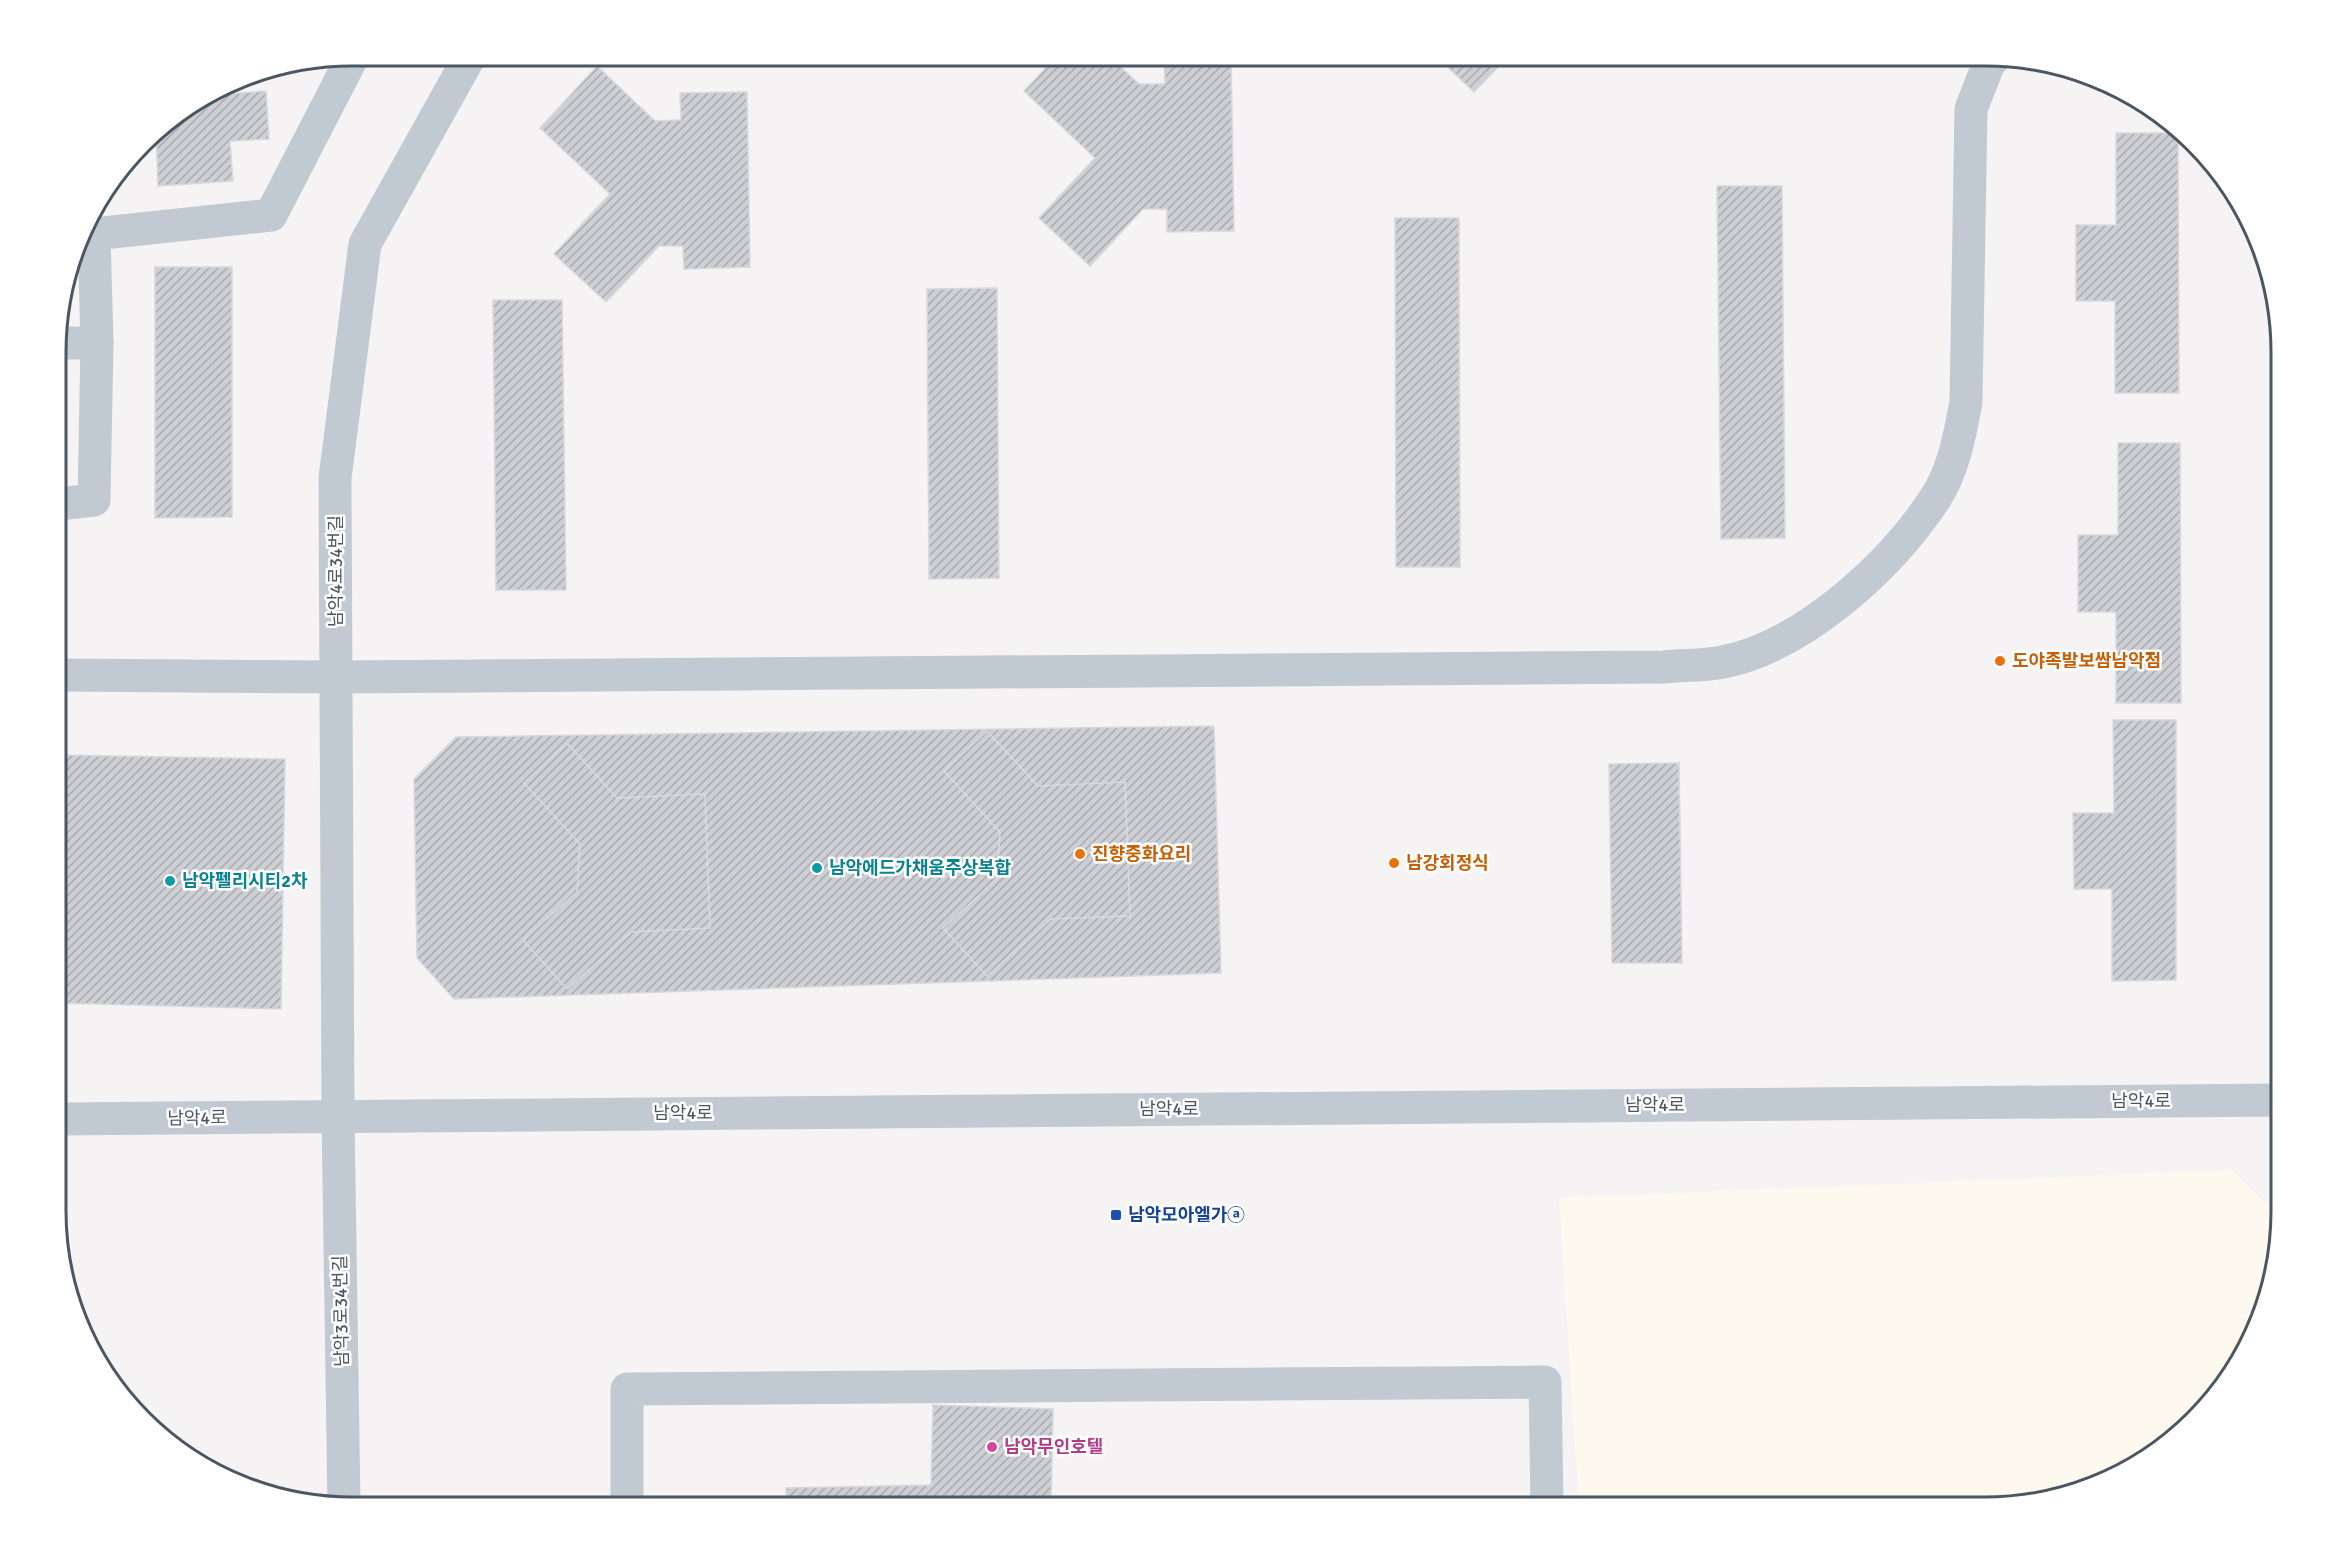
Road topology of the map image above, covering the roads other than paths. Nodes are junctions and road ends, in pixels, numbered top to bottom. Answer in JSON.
{"nodes":[{"id":1,"x":348,"y":66,"type":"edge"},
{"id":2,"x":464,"y":66,"type":"edge"},
{"id":3,"x":1988,"y":66,"type":"edge"},
{"id":4,"x":97,"y":223,"type":"edge"},
{"id":5,"x":94,"y":230,"type":"edge"},
{"id":6,"x":66,"y":343,"type":"edge"},
{"id":7,"x":97,"y":343,"type":"junction"},
{"id":8,"x":66,"y":503,"type":"edge"},
{"id":9,"x":66,"y":675,"type":"edge"},
{"id":10,"x":336,"y":677,"type":"junction"},
{"id":11,"x":2271,"y":1100,"type":"edge"},
{"id":12,"x":338,"y":1116,"type":"junction"},
{"id":13,"x":66,"y":1119,"type":"edge"},
{"id":14,"x":344,"y":1497,"type":"edge"},
{"id":15,"x":627,"y":1497,"type":"edge"},
{"id":16,"x":1547,"y":1497,"type":"edge"}],
"edges":[{"from":1,"to":4,"type":"street"},
{"from":2,"to":10,"type":"street","name":"남악4로34번길"},
{"from":3,"to":10,"type":"street"},
{"from":5,"to":7,"type":"street"},
{"from":6,"to":7,"type":"street"},
{"from":7,"to":8,"type":"street"},
{"from":9,"to":10,"type":"street"},
{"from":10,"to":12,"type":"street","name":"남악4로34번길"},
{"from":11,"to":12,"type":"street","name":"남악4로"},
{"from":12,"to":13,"type":"street","name":"남악4로"},
{"from":12,"to":14,"type":"street","name":"남악3로34번길"},
{"from":15,"to":16,"type":"street"}]}
